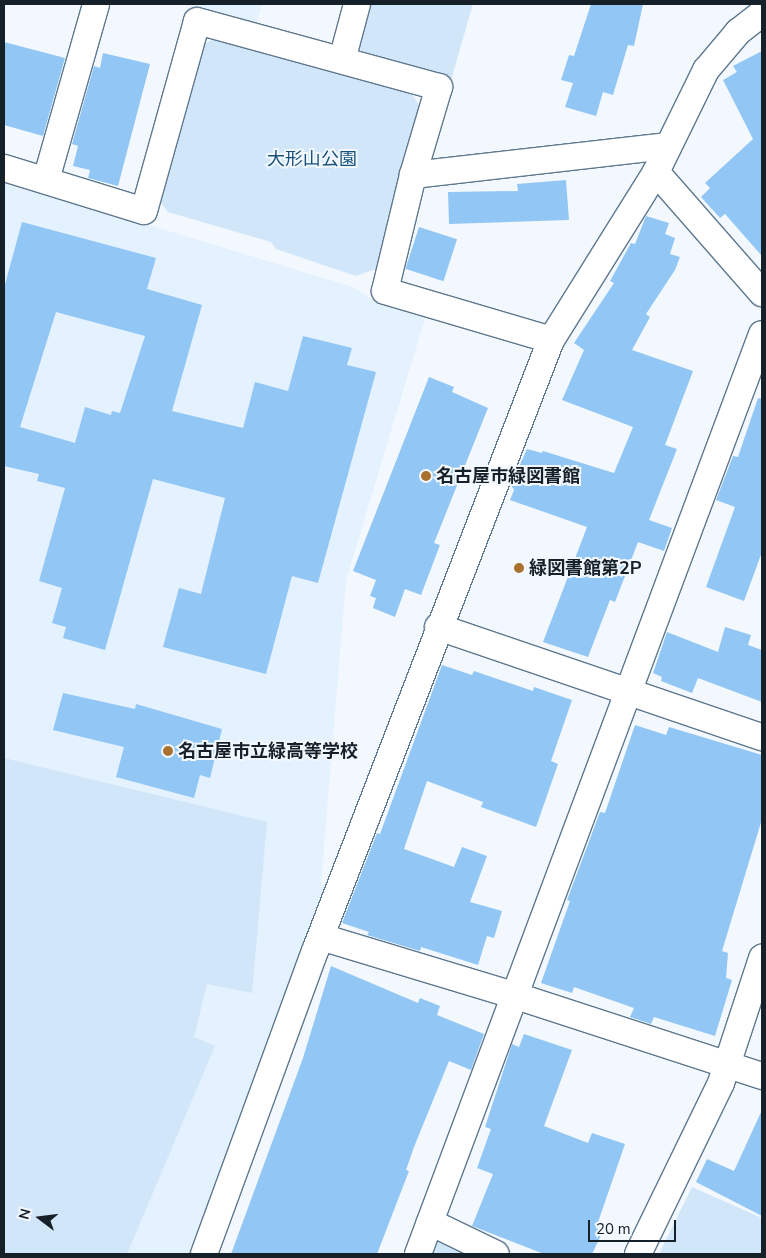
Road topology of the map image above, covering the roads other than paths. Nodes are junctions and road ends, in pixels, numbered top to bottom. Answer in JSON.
{"nodes":[{"id":1,"x":96,"y":4,"type":"edge"},
{"id":2,"x":357,"y":4,"type":"edge"},
{"id":3,"x":762,"y":13,"type":"edge"},
{"id":4,"x":342,"y":60,"type":"junction"},
{"id":5,"x":668,"y":146,"type":"junction"},
{"id":6,"x":4,"y":168,"type":"edge"},
{"id":7,"x":656,"y":172,"type":"junction"},
{"id":8,"x":413,"y":175,"type":"junction"},
{"id":9,"x":46,"y":180,"type":"junction"},
{"id":10,"x":762,"y":293,"type":"edge"},
{"id":11,"x":762,"y":334,"type":"edge"},
{"id":12,"x":551,"y":340,"type":"junction"},
{"id":13,"x":438,"y":627,"type":"junction"},
{"id":14,"x":628,"y":691,"type":"junction"},
{"id":15,"x":762,"y":737,"type":"edge"},
{"id":16,"x":321,"y":937,"type":"junction"},
{"id":17,"x":762,"y":958,"type":"edge"},
{"id":18,"x":516,"y":996,"type":"junction"},
{"id":19,"x":728,"y":1065,"type":"junction"},
{"id":20,"x":762,"y":1076,"type":"edge"},
{"id":21,"x":430,"y":1222,"type":"junction"},
{"id":22,"x":204,"y":1254,"type":"edge"},
{"id":23,"x":418,"y":1254,"type":"edge"},
{"id":24,"x":496,"y":1254,"type":"edge"},
{"id":25,"x":638,"y":1254,"type":"edge"}],
"edges":[{"from":1,"to":9,"type":"street"},
{"from":2,"to":4,"type":"street"},
{"from":3,"to":5,"type":"street"},
{"from":4,"to":8,"type":"street"},
{"from":4,"to":9,"type":"street"},
{"from":5,"to":7,"type":"street"},
{"from":5,"to":8,"type":"street"},
{"from":6,"to":9,"type":"street"},
{"from":7,"to":10,"type":"street"},
{"from":7,"to":12,"type":"street"},
{"from":8,"to":12,"type":"street"},
{"from":11,"to":14,"type":"street"},
{"from":12,"to":13,"type":"street"},
{"from":13,"to":14,"type":"street"},
{"from":13,"to":16,"type":"street"},
{"from":14,"to":15,"type":"street"},
{"from":14,"to":18,"type":"street"},
{"from":16,"to":18,"type":"street"},
{"from":16,"to":22,"type":"street"},
{"from":17,"to":19,"type":"street"},
{"from":18,"to":19,"type":"street"},
{"from":18,"to":21,"type":"street"},
{"from":19,"to":20,"type":"street"},
{"from":19,"to":25,"type":"street"},
{"from":21,"to":23,"type":"street"},
{"from":21,"to":24,"type":"street"}]}
